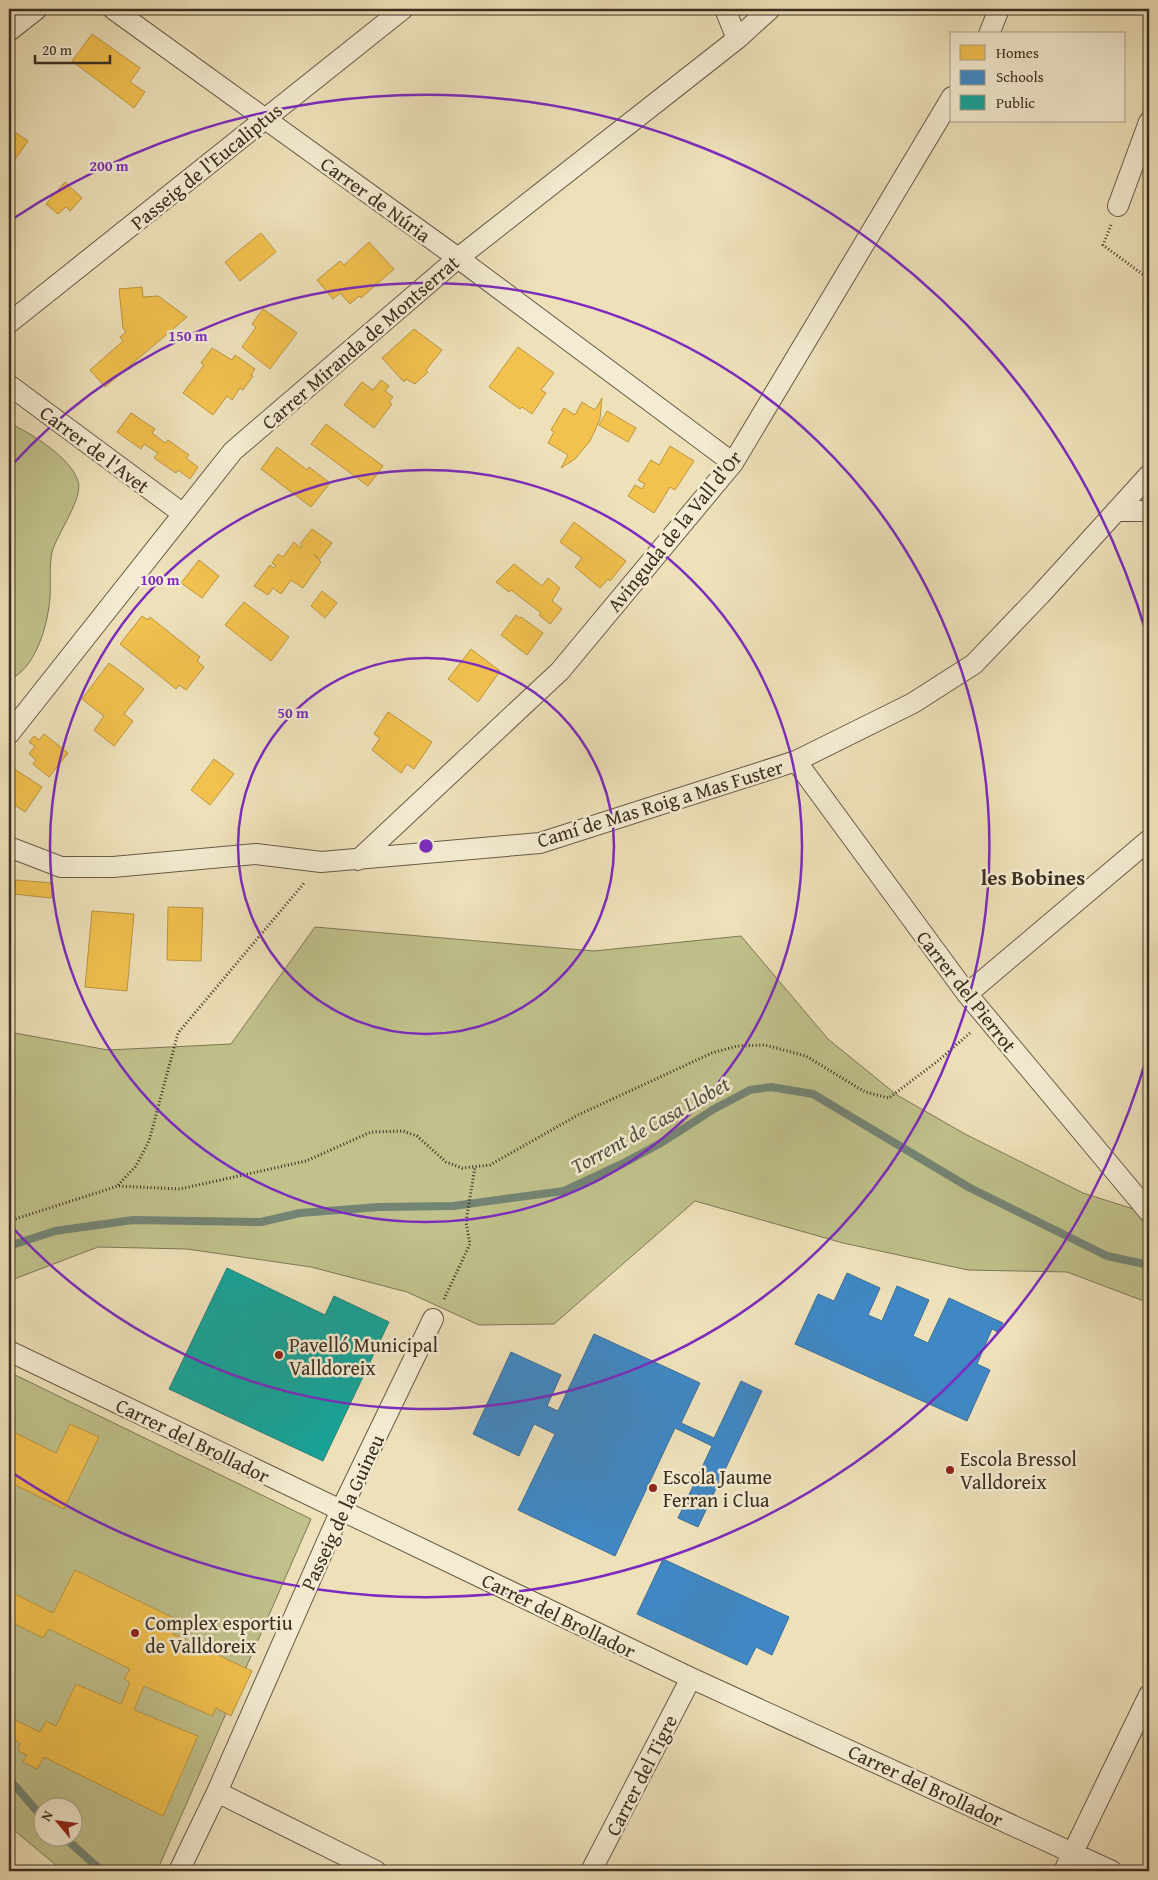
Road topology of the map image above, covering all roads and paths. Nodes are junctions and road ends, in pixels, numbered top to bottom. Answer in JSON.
{"nodes":[{"id":1,"x":37,"y":9,"type":"edge"},
{"id":2,"x":114,"y":9,"type":"edge"},
{"id":3,"x":403,"y":9,"type":"edge"},
{"id":4,"x":725,"y":9,"type":"edge"},
{"id":5,"x":770,"y":9,"type":"edge"},
{"id":6,"x":999,"y":9,"type":"edge"},
{"id":7,"x":9,"y":31,"type":"edge"},
{"id":8,"x":990,"y":32,"type":"edge"},
{"id":9,"x":736,"y":38,"type":"junction"},
{"id":10,"x":950,"y":100,"type":"edge"},
{"id":11,"x":266,"y":119,"type":"junction"},
{"id":12,"x":1149,"y":122,"type":"edge"},
{"id":13,"x":1118,"y":206,"type":"joint"},
{"id":14,"x":458,"y":258,"type":"junction"},
{"id":15,"x":1149,"y":279,"type":"edge"},
{"id":16,"x":9,"y":323,"type":"edge"},
{"id":17,"x":9,"y":385,"type":"edge"},
{"id":18,"x":733,"y":463,"type":"junction"},
{"id":19,"x":1149,"y":475,"type":"edge"},
{"id":20,"x":1116,"y":511,"type":"junction"},
{"id":21,"x":1149,"y":512,"type":"edge"},
{"id":22,"x":182,"y":513,"type":"junction"},
{"id":23,"x":9,"y":734,"type":"edge"},
{"id":24,"x":796,"y":761,"type":"junction"},
{"id":25,"x":1149,"y":840,"type":"edge"},
{"id":26,"x":9,"y":847,"type":"edge"},
{"id":27,"x":358,"y":860,"type":"junction"},
{"id":28,"x":321,"y":862,"type":"junction"},
{"id":29,"x":967,"y":994,"type":"junction"},
{"id":30,"x":988,"y":1019,"type":"junction"},
{"id":31,"x":475,"y":1167,"type":"junction"},
{"id":32,"x":118,"y":1186,"type":"junction"},
{"id":33,"x":1149,"y":1212,"type":"edge"},
{"id":34,"x":10,"y":1221,"type":"edge"},
{"id":35,"x":434,"y":1319,"type":"joint"},
{"id":36,"x":9,"y":1352,"type":"edge"},
{"id":37,"x":341,"y":1510,"type":"junction"},
{"id":38,"x":691,"y":1678,"type":"junction"},
{"id":39,"x":1149,"y":1696,"type":"edge"},
{"id":40,"x":217,"y":1792,"type":"junction"},
{"id":41,"x":1073,"y":1852,"type":"junction"},
{"id":42,"x":180,"y":1871,"type":"edge"},
{"id":43,"x":376,"y":1871,"type":"edge"},
{"id":44,"x":591,"y":1871,"type":"edge"},
{"id":45,"x":1064,"y":1871,"type":"edge"},
{"id":46,"x":1112,"y":1871,"type":"edge"}],
"edges":[{"from":1,"to":7,"type":"street"},
{"from":2,"to":11,"type":"street","name":"Carrer de Núria"},
{"from":3,"to":11,"type":"street","name":"Passeig de l'Eucaliptus"},
{"from":4,"to":9,"type":"street"},
{"from":5,"to":9,"type":"street","name":"Carrer Miranda de Montserrat"},
{"from":6,"to":8,"type":"street"},
{"from":9,"to":14,"type":"street","name":"Carrer Miranda de Montserrat"},
{"from":10,"to":18,"type":"street","name":"Avinguda de la Vall d'Or"},
{"from":11,"to":14,"type":"street","name":"Carrer de Núria"},
{"from":11,"to":16,"type":"street","name":"Passeig de l'Eucaliptus"},
{"from":12,"to":13,"type":"street"},
{"from":13,"to":15,"type":"path"},
{"from":14,"to":18,"type":"street","name":"Carrer de Núria"},
{"from":14,"to":22,"type":"street","name":"Carrer Miranda de Montserrat"},
{"from":17,"to":22,"type":"street","name":"Carrer de l'Avet"},
{"from":18,"to":27,"type":"street","name":"Avinguda de la Vall d'Or"},
{"from":19,"to":20,"type":"street","name":"Camí de Mas Roig a Mas Fuster"},
{"from":20,"to":21,"type":"street"},
{"from":20,"to":24,"type":"street","name":"Camí de Mas Roig a Mas Fuster"},
{"from":22,"to":23,"type":"street","name":"Carrer Miranda de Montserrat"},
{"from":24,"to":27,"type":"street","name":"Camí de Mas Roig a Mas Fuster"},
{"from":24,"to":29,"type":"street","name":"Carrer del Pierrot"},
{"from":25,"to":29,"type":"street"},
{"from":26,"to":28,"type":"street","name":"Camí de Mas Roig a Mas Fuster"},
{"from":27,"to":28,"type":"street","name":"Camí de Mas Roig a Mas Fuster"},
{"from":28,"to":32,"type":"path"},
{"from":29,"to":30,"type":"street","name":"Carrer del Pierrot"},
{"from":30,"to":31,"type":"path"},
{"from":30,"to":33,"type":"street","name":"Carrer del Pierrot"},
{"from":31,"to":32,"type":"path"},
{"from":31,"to":35,"type":"path"},
{"from":32,"to":34,"type":"path"},
{"from":35,"to":37,"type":"street","name":"Passeig de la Guineu"},
{"from":36,"to":37,"type":"street","name":"Carrer del Brollador"},
{"from":37,"to":38,"type":"street","name":"Carrer del Brollador"},
{"from":37,"to":40,"type":"street","name":"Passeig de la Guineu"},
{"from":38,"to":41,"type":"street","name":"Carrer del Brollador"},
{"from":38,"to":44,"type":"street","name":"Carrer del Tigre"},
{"from":39,"to":41,"type":"street"},
{"from":40,"to":42,"type":"street","name":"Passeig de la Guineu"},
{"from":40,"to":43,"type":"street"},
{"from":41,"to":45,"type":"street"},
{"from":41,"to":46,"type":"street","name":"Carrer del Brollador"}]}
